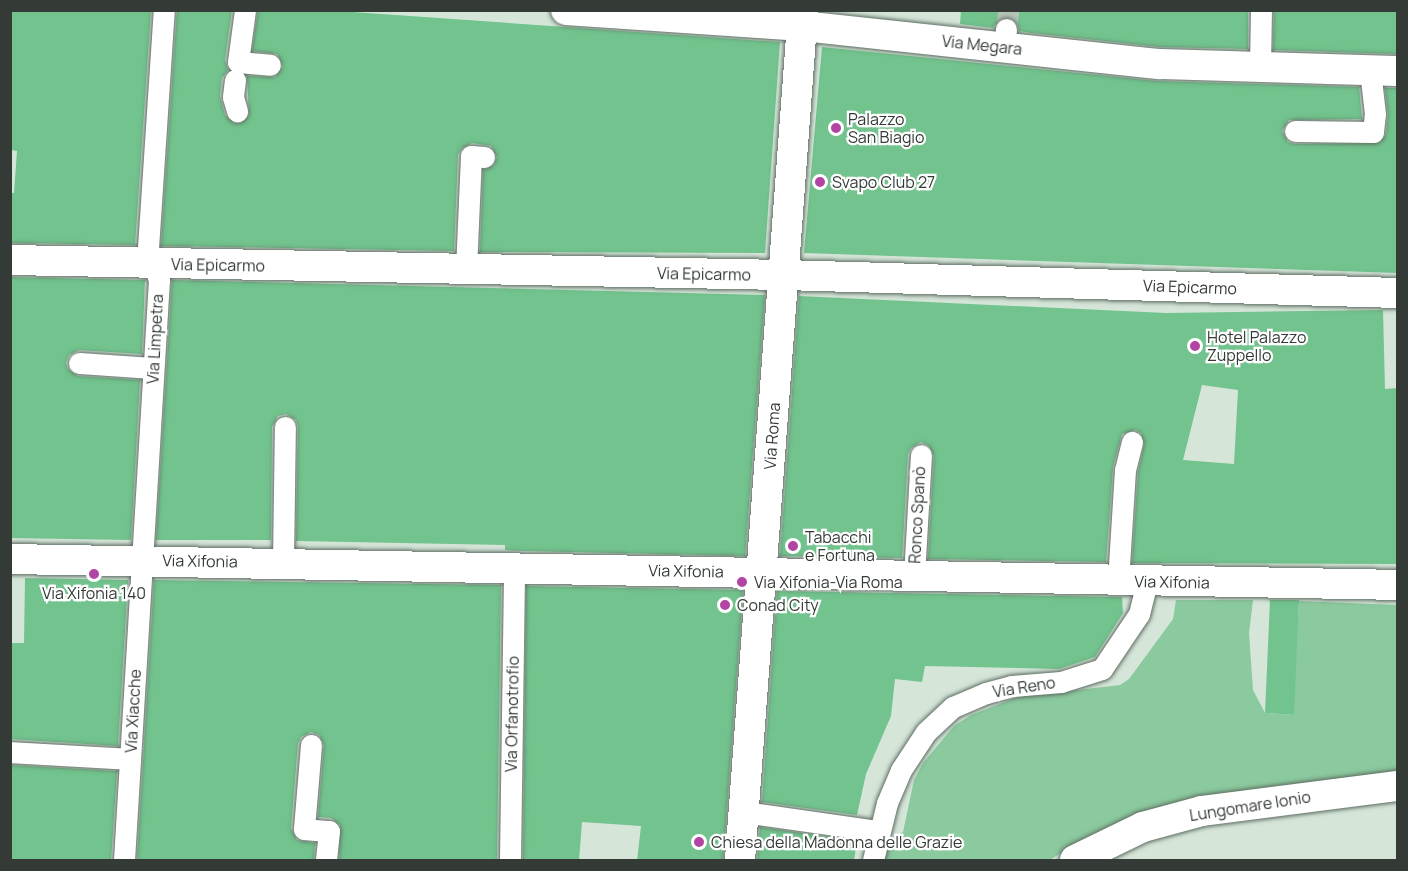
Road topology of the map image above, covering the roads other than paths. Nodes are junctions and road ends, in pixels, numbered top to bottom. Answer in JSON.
{"nodes":[{"id":1,"x":164,"y":10,"type":"edge"},
{"id":2,"x":245,"y":10,"type":"edge"},
{"id":3,"x":566,"y":10,"type":"edge"},
{"id":4,"x":1261,"y":10,"type":"edge"},
{"id":5,"x":803,"y":18,"type":"edge"},
{"id":6,"x":270,"y":65,"type":"dead end"},
{"id":7,"x":1260,"y":66,"type":"junction"},
{"id":8,"x":237,"y":70,"type":"junction"},
{"id":9,"x":1384,"y":70,"type":"edge"},
{"id":10,"x":237,"y":111,"type":"dead end"},
{"id":11,"x":1295,"y":131,"type":"dead end"},
{"id":12,"x":484,"y":157,"type":"dead end"},
{"id":13,"x":10,"y":260,"type":"edge"},
{"id":14,"x":153,"y":264,"type":"junction"},
{"id":15,"x":466,"y":270,"type":"junction"},
{"id":16,"x":784,"y":275,"type":"junction"},
{"id":17,"x":1398,"y":293,"type":"edge"},
{"id":18,"x":79,"y":363,"type":"dead end"},
{"id":19,"x":153,"y":368,"type":"junction"},
{"id":20,"x":285,"y":427,"type":"dead end"},
{"id":21,"x":1132,"y":442,"type":"dead end"},
{"id":22,"x":921,"y":455,"type":"dead end"},
{"id":23,"x":10,"y":559,"type":"edge"},
{"id":24,"x":142,"y":561,"type":"junction"},
{"id":25,"x":283,"y":562,"type":"junction"},
{"id":26,"x":514,"y":568,"type":"junction"},
{"id":27,"x":762,"y":572,"type":"junction"},
{"id":28,"x":914,"y":576,"type":"junction"},
{"id":29,"x":1132,"y":581,"type":"junction"},
{"id":30,"x":1398,"y":585,"type":"edge"},
{"id":31,"x":311,"y":745,"type":"dead end"},
{"id":32,"x":10,"y":752,"type":"edge"},
{"id":33,"x":130,"y":759,"type":"junction"},
{"id":34,"x":1398,"y":786,"type":"edge"},
{"id":35,"x":744,"y":812,"type":"junction"},
{"id":36,"x":877,"y":831,"type":"junction"},
{"id":37,"x":124,"y":861,"type":"edge"},
{"id":38,"x":326,"y":861,"type":"edge"},
{"id":39,"x":510,"y":861,"type":"edge"},
{"id":40,"x":740,"y":861,"type":"edge"},
{"id":41,"x":873,"y":861,"type":"edge"},
{"id":42,"x":1075,"y":861,"type":"edge"}],
"edges":[{"from":1,"to":14,"type":"street","name":"Via Limpetra"},
{"from":2,"to":8,"type":"street"},
{"from":3,"to":5,"type":"street","name":"Via Megara"},
{"from":4,"to":7,"type":"street"},
{"from":5,"to":7,"type":"street","name":"Via Megara"},
{"from":5,"to":16,"type":"street","name":"Via Roma"},
{"from":6,"to":8,"type":"street"},
{"from":7,"to":9,"type":"street","name":"Via Megara"},
{"from":8,"to":10,"type":"street"},
{"from":9,"to":11,"type":"street"},
{"from":12,"to":15,"type":"street"},
{"from":13,"to":14,"type":"street","name":"Via Epicarmo"},
{"from":14,"to":15,"type":"street","name":"Via Epicarmo"},
{"from":14,"to":19,"type":"street","name":"Via Limpetra"},
{"from":15,"to":16,"type":"street","name":"Via Epicarmo"},
{"from":16,"to":17,"type":"street","name":"Via Epicarmo"},
{"from":16,"to":27,"type":"street","name":"Via Roma"},
{"from":18,"to":19,"type":"street"},
{"from":19,"to":24,"type":"street","name":"Via Limpetra"},
{"from":20,"to":25,"type":"street"},
{"from":21,"to":29,"type":"street","name":"Via Reno"},
{"from":22,"to":28,"type":"street","name":"Ronco Spanò"},
{"from":23,"to":24,"type":"street","name":"Via Xifonia"},
{"from":24,"to":25,"type":"street","name":"Via Xifonia"},
{"from":24,"to":33,"type":"street","name":"Via Xiacche"},
{"from":25,"to":26,"type":"street","name":"Via Xifonia"},
{"from":26,"to":27,"type":"street","name":"Via Xifonia"},
{"from":26,"to":39,"type":"street","name":"Via Orfanotrofio"},
{"from":27,"to":28,"type":"street","name":"Via Xifonia"},
{"from":27,"to":35,"type":"street","name":"Via Roma"},
{"from":28,"to":29,"type":"street","name":"Via Xifonia"},
{"from":29,"to":30,"type":"street","name":"Via Xifonia"},
{"from":29,"to":36,"type":"street","name":"Via Reno"},
{"from":31,"to":38,"type":"street"},
{"from":32,"to":33,"type":"street"},
{"from":33,"to":37,"type":"street","name":"Via Xiacche"},
{"from":34,"to":42,"type":"street","name":"Lungomare Ionio"},
{"from":35,"to":36,"type":"street"},
{"from":35,"to":40,"type":"street","name":"Via Roma"},
{"from":36,"to":41,"type":"street","name":"Via Reno"}]}
